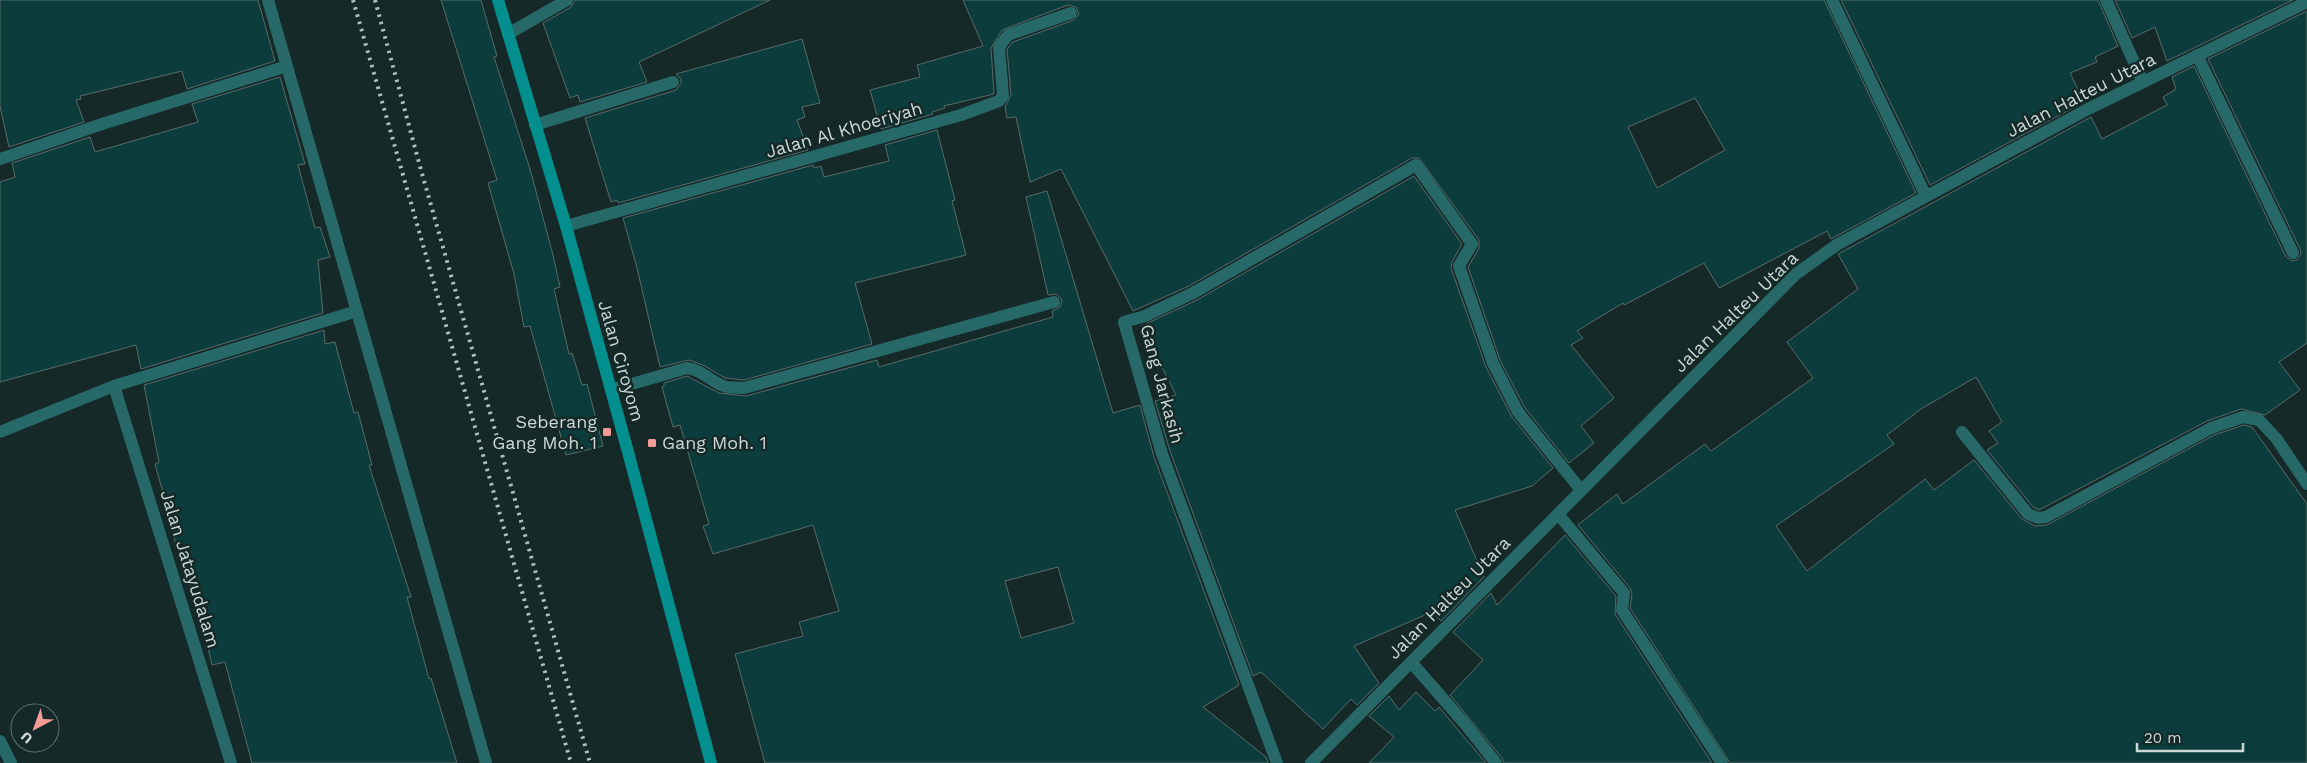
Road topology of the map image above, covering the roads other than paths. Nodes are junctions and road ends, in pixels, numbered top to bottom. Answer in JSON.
{"nodes":[{"id":1,"x":268,"y":0,"type":"edge"},
{"id":2,"x":498,"y":0,"type":"edge"},
{"id":3,"x":567,"y":0,"type":"edge"},
{"id":4,"x":1832,"y":0,"type":"edge"},
{"id":5,"x":2106,"y":0,"type":"edge"},
{"id":6,"x":2307,"y":2,"type":"edge"},
{"id":7,"x":1071,"y":13,"type":"dead end"},
{"id":8,"x":508,"y":34,"type":"junction"},
{"id":9,"x":2197,"y":56,"type":"junction"},
{"id":10,"x":287,"y":66,"type":"junction"},
{"id":11,"x":673,"y":82,"type":"dead end"},
{"id":12,"x":2143,"y":82,"type":"junction"},
{"id":13,"x":535,"y":125,"type":"junction"},
{"id":14,"x":0,"y":159,"type":"edge"},
{"id":15,"x":1926,"y":196,"type":"junction"},
{"id":16,"x":566,"y":226,"type":"junction"},
{"id":17,"x":2293,"y":253,"type":"dead end"},
{"id":18,"x":1054,"y":302,"type":"dead end"},
{"id":19,"x":357,"y":311,"type":"junction"},
{"id":20,"x":114,"y":386,"type":"junction"},
{"id":21,"x":611,"y":390,"type":"junction"},
{"id":22,"x":0,"y":432,"type":"edge"},
{"id":23,"x":1962,"y":432,"type":"dead end"},
{"id":24,"x":2307,"y":484,"type":"edge"},
{"id":25,"x":1581,"y":490,"type":"junction"},
{"id":26,"x":1558,"y":514,"type":"junction"},
{"id":27,"x":1411,"y":662,"type":"junction"},
{"id":28,"x":0,"y":741,"type":"edge"},
{"id":29,"x":12,"y":763,"type":"edge"},
{"id":30,"x":231,"y":763,"type":"edge"},
{"id":31,"x":486,"y":763,"type":"edge"},
{"id":32,"x":711,"y":763,"type":"edge"},
{"id":33,"x":1277,"y":763,"type":"edge"},
{"id":34,"x":1311,"y":763,"type":"edge"},
{"id":35,"x":1496,"y":763,"type":"edge"},
{"id":36,"x":1722,"y":763,"type":"edge"}],
"edges":[{"from":1,"to":10,"type":"street"},
{"from":2,"to":8,"type":"main road","name":"Jalan Ciroyom"},
{"from":3,"to":8,"type":"street"},
{"from":4,"to":15,"type":"street"},
{"from":5,"to":12,"type":"street"},
{"from":6,"to":9,"type":"street","name":"Jalan Halteu Utara"},
{"from":7,"to":16,"type":"street","name":"Jalan Al Khoeriyah"},
{"from":8,"to":13,"type":"main road","name":"Jalan Ciroyom"},
{"from":9,"to":12,"type":"street","name":"Jalan Halteu Utara"},
{"from":9,"to":17,"type":"street"},
{"from":10,"to":14,"type":"street"},
{"from":10,"to":19,"type":"street"},
{"from":11,"to":13,"type":"street"},
{"from":12,"to":15,"type":"street","name":"Jalan Halteu Utara"},
{"from":13,"to":16,"type":"main road","name":"Jalan Ciroyom"},
{"from":15,"to":25,"type":"street","name":"Jalan Halteu Utara"},
{"from":16,"to":21,"type":"main road","name":"Jalan Ciroyom"},
{"from":18,"to":21,"type":"street"},
{"from":19,"to":20,"type":"street"},
{"from":19,"to":31,"type":"street"},
{"from":20,"to":22,"type":"street"},
{"from":20,"to":30,"type":"street","name":"Jalan Jatayudalam"},
{"from":21,"to":32,"type":"main road","name":"Jalan Ciroyom"},
{"from":23,"to":24,"type":"street"},
{"from":25,"to":26,"type":"street","name":"Jalan Halteu Utara"},
{"from":25,"to":33,"type":"street","name":"Gang Jarkasih"},
{"from":26,"to":27,"type":"street","name":"Jalan Halteu Utara"},
{"from":26,"to":36,"type":"street"},
{"from":27,"to":34,"type":"street","name":"Jalan Halteu Utara"},
{"from":27,"to":35,"type":"street"},
{"from":28,"to":29,"type":"street"}]}
